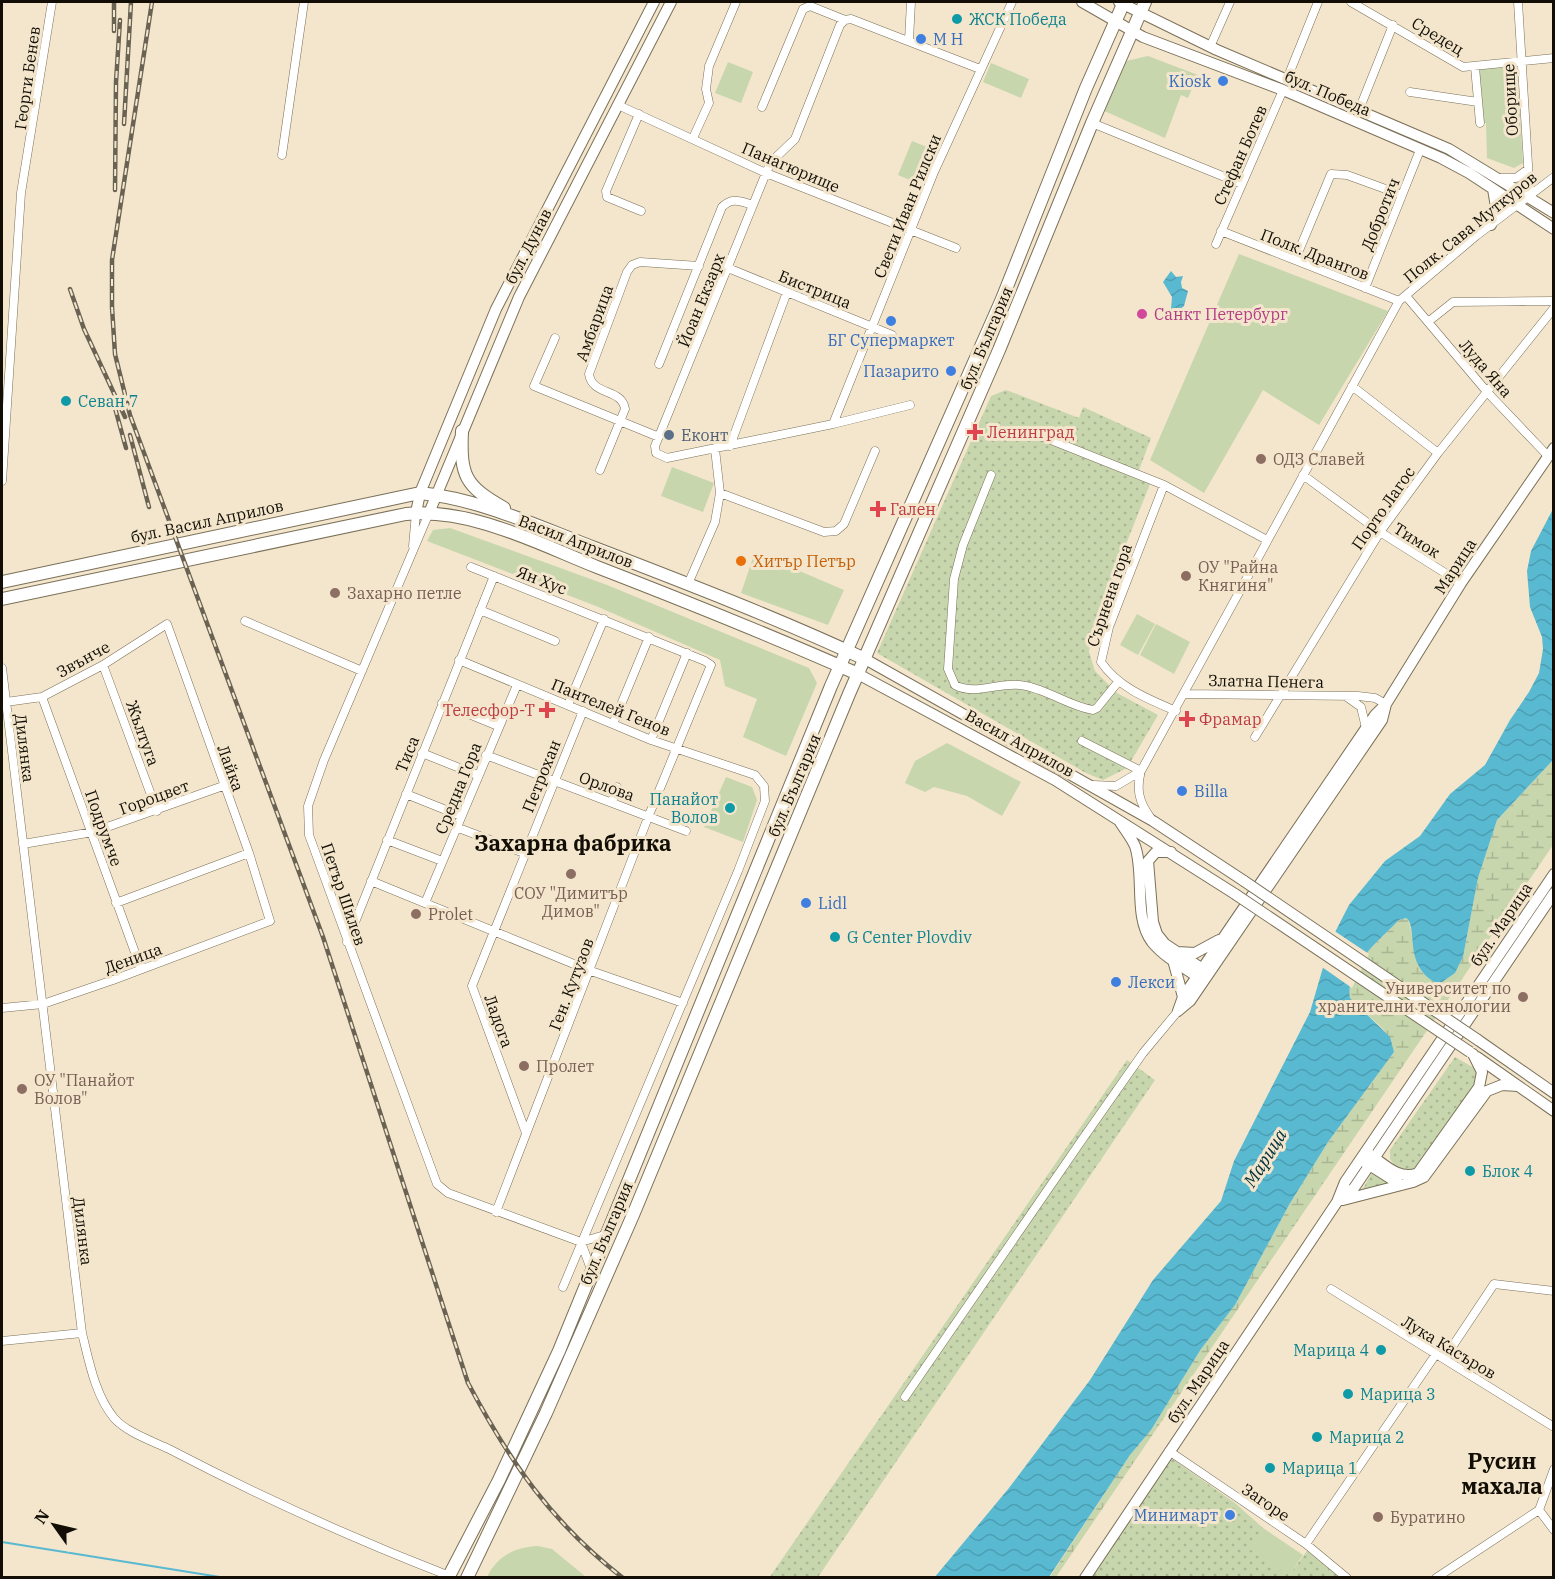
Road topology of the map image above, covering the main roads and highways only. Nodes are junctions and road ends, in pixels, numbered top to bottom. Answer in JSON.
{"nodes":[{"id":1,"x":654,"y":2,"type":"edge"},
{"id":2,"x":671,"y":2,"type":"edge"},
{"id":3,"x":1082,"y":2,"type":"edge"},
{"id":4,"x":1122,"y":2,"type":"edge"},
{"id":5,"x":1142,"y":6,"type":"edge"},
{"id":6,"x":1114,"y":19,"type":"junction"},
{"id":7,"x":1131,"y":30,"type":"junction"},
{"id":8,"x":1493,"y":189,"type":"junction"},
{"id":9,"x":1554,"y":213,"type":"edge"},
{"id":10,"x":1491,"y":225,"type":"road end"},
{"id":11,"x":1554,"y":230,"type":"edge"},
{"id":12,"x":462,"y":431,"type":"junction"},
{"id":13,"x":1551,"y":452,"type":"edge"},
{"id":14,"x":420,"y":493,"type":"junction"},
{"id":15,"x":436,"y":495,"type":"junction"},
{"id":16,"x":416,"y":513,"type":"junction"},
{"id":17,"x":429,"y":513,"type":"junction"},
{"id":18,"x":529,"y":523,"type":"junction"},
{"id":19,"x":2,"y":582,"type":"edge"},
{"id":20,"x":2,"y":599,"type":"edge"},
{"id":21,"x":847,"y":650,"type":"junction"},
{"id":22,"x":866,"y":659,"type":"junction"},
{"id":23,"x":840,"y":666,"type":"junction"},
{"id":24,"x":858,"y":674,"type":"junction"},
{"id":25,"x":1386,"y":704,"type":"junction"},
{"id":26,"x":1116,"y":817,"type":"junction"},
{"id":27,"x":1174,"y":853,"type":"junction"},
{"id":28,"x":1554,"y":874,"type":"edge"},
{"id":29,"x":1554,"y":893,"type":"edge"},
{"id":30,"x":1224,"y":937,"type":"junction"},
{"id":31,"x":1175,"y":956,"type":"junction"},
{"id":32,"x":1203,"y":975,"type":"junction"},
{"id":33,"x":1183,"y":997,"type":"junction"},
{"id":34,"x":693,"y":1025,"type":"junction"},
{"id":35,"x":709,"y":1032,"type":"junction"},
{"id":36,"x":1471,"y":1053,"type":"junction"},
{"id":37,"x":1518,"y":1086,"type":"junction"},
{"id":38,"x":1551,"y":1091,"type":"edge"},
{"id":39,"x":1554,"y":1111,"type":"edge"},
{"id":40,"x":1386,"y":1141,"type":"junction"},
{"id":41,"x":1367,"y":1159,"type":"junction"},
{"id":42,"x":1388,"y":1167,"type":"junction"},
{"id":43,"x":1401,"y":1185,"type":"junction"},
{"id":44,"x":1337,"y":1202,"type":"junction"},
{"id":45,"x":450,"y":1577,"type":"edge"},
{"id":46,"x":466,"y":1578,"type":"edge"},
{"id":47,"x":1085,"y":1578,"type":"edge"}],
"edges":[{"from":1,"to":14,"type":"main road","name":"бул. Дунав"},
{"from":2,"to":12,"type":"main road","name":"бул. Дунав"},
{"from":3,"to":6,"type":"main road","name":"бул. Победа"},
{"from":4,"to":5,"type":"main road","name":"бул. Победа"},
{"from":4,"to":6,"type":"main road","name":"бул. България"},
{"from":5,"to":7,"type":"main road","name":"бул. България"},
{"from":5,"to":9,"type":"main road","name":"бул. Победа"},
{"from":6,"to":7,"type":"main road","name":"бул. Победа"},
{"from":6,"to":21,"type":"main road","name":"бул. България"},
{"from":7,"to":8,"type":"main road","name":"бул. Победа"},
{"from":7,"to":22,"type":"main road","name":"бул. България"},
{"from":8,"to":10,"type":"main road"},
{"from":8,"to":11,"type":"main road","name":"бул. Победа"},
{"from":12,"to":15,"type":"main road","name":"бул. Дунав"},
{"from":12,"to":18,"type":"main road"},
{"from":13,"to":25,"type":"main road","name":"Марица"},
{"from":14,"to":15,"type":"main road","name":"Васил Априлов"},
{"from":14,"to":16,"type":"main road","name":"бул. Дунав"},
{"from":14,"to":19,"type":"main road","name":"бул. Васил Априлов"},
{"from":15,"to":17,"type":"main road","name":"бул. Дунав"},
{"from":15,"to":18,"type":"main road","name":"Васил Априлов"},
{"from":16,"to":17,"type":"main road","name":"Васил Априлов"},
{"from":16,"to":20,"type":"main road","name":"бул. Васил Априлов"},
{"from":17,"to":23,"type":"main road","name":"Васил Априлов"},
{"from":18,"to":21,"type":"main road","name":"Васил Априлов"},
{"from":21,"to":22,"type":"main road","name":"Васил Априлов"},
{"from":21,"to":23,"type":"main road","name":"бул. България"},
{"from":22,"to":24,"type":"main road","name":"бул. България"},
{"from":22,"to":38,"type":"main road","name":"Васил Априлов","bridge":true},
{"from":23,"to":24,"type":"main road","name":"Васил Априлов"},
{"from":23,"to":34,"type":"main road","name":"бул. България"},
{"from":24,"to":26,"type":"main road","name":"Васил Априлов"},
{"from":24,"to":35,"type":"main road","name":"бул. България"},
{"from":25,"to":30,"type":"main road","name":"Марица"},
{"from":25,"to":32,"type":"main road","name":"Марица"},
{"from":26,"to":27,"type":"main road","name":"Васил Априлов"},
{"from":26,"to":31,"type":"main road"},
{"from":27,"to":31,"type":"main road"},
{"from":27,"to":36,"type":"main road","name":"Васил Априлов","bridge":true},
{"from":28,"to":41,"type":"main road","name":"бул. Марица"},
{"from":29,"to":40,"type":"main road","name":"бул. Марица"},
{"from":30,"to":31,"type":"main road"},
{"from":30,"to":32,"type":"main road","name":"Марица"},
{"from":31,"to":32,"type":"main road"},
{"from":31,"to":33,"type":"main road"},
{"from":32,"to":33,"type":"main road","name":"Марица"},
{"from":32,"to":33,"type":"main road","name":"Марица"},
{"from":34,"to":35,"type":"main road"},
{"from":34,"to":45,"type":"main road","name":"бул. България"},
{"from":35,"to":46,"type":"main road","name":"бул. България"},
{"from":36,"to":37,"type":"main road","name":"Васил Априлов"},
{"from":36,"to":42,"type":"main road"},
{"from":37,"to":39,"type":"main road","name":"Васил Априлов"},
{"from":37,"to":43,"type":"main road"},
{"from":40,"to":41,"type":"main road","name":"бул. Марица"},
{"from":40,"to":42,"type":"main road"},
{"from":41,"to":42,"type":"main road"},
{"from":41,"to":43,"type":"main road"},
{"from":41,"to":44,"type":"main road","name":"бул. Марица"},
{"from":43,"to":44,"type":"main road"},
{"from":44,"to":47,"type":"main road","name":"бул. Марица"}]}
